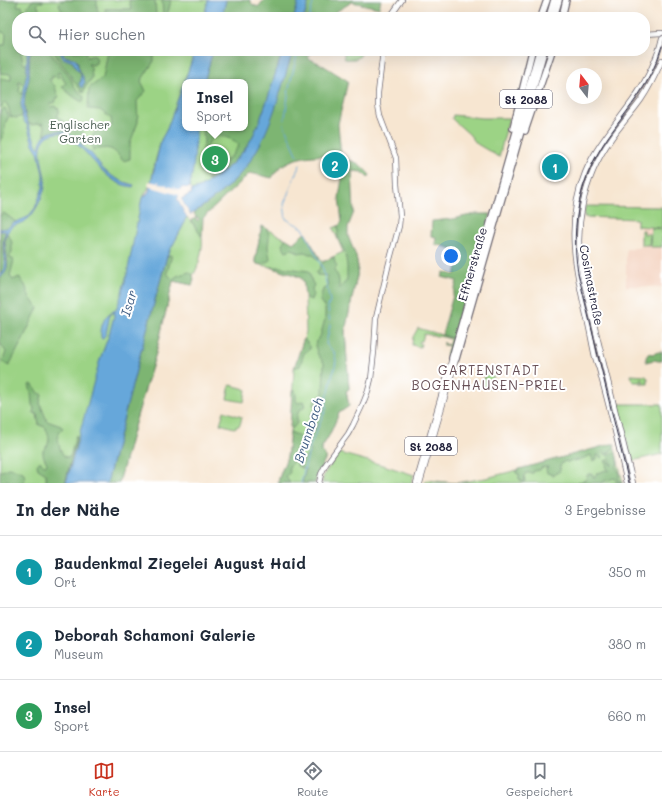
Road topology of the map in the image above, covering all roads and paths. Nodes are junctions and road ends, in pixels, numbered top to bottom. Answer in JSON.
{"nodes":[{"id":1,"x":402,"y":0,"type":"edge"},
{"id":2,"x":547,"y":0,"type":"edge"},
{"id":3,"x":554,"y":0,"type":"edge"},
{"id":4,"x":559,"y":0,"type":"edge"},
{"id":5,"x":566,"y":0,"type":"edge"},
{"id":6,"x":394,"y":12,"type":"edge"},
{"id":7,"x":543,"y":12,"type":"edge"},
{"id":8,"x":550,"y":12,"type":"edge"},
{"id":9,"x":555,"y":12,"type":"edge"},
{"id":10,"x":563,"y":12,"type":"edge"},
{"id":11,"x":662,"y":33,"type":"edge"},
{"id":12,"x":650,"y":34,"type":"edge"},
{"id":13,"x":662,"y":38,"type":"edge"},
{"id":14,"x":382,"y":56,"type":"edge"},
{"id":15,"x":531,"y":56,"type":"edge"},
{"id":16,"x":539,"y":56,"type":"edge"},
{"id":17,"x":542,"y":56,"type":"edge"},
{"id":18,"x":550,"y":56,"type":"edge"},
{"id":19,"x":662,"y":60,"type":"edge"},
{"id":20,"x":514,"y":147,"type":"junction"},
{"id":21,"x":454,"y":358,"type":"junction"},
{"id":22,"x":319,"y":483,"type":"edge"},
{"id":23,"x":416,"y":483,"type":"edge"},
{"id":24,"x":420,"y":483,"type":"edge"},
{"id":25,"x":627,"y":483,"type":"edge"},
{"id":26,"x":633,"y":483,"type":"edge"}],
"edges":[{"from":1,"to":6,"type":"main road"},
{"from":2,"to":7,"type":"highway"},
{"from":3,"to":8,"type":"highway"},
{"from":4,"to":9,"type":"highway"},
{"from":5,"to":10,"type":"highway"},
{"from":11,"to":12,"type":"main road"},
{"from":13,"to":25,"type":"main road","name":"Cosimastraße"},
{"from":14,"to":22,"type":"main road"},
{"from":15,"to":20,"type":"highway"},
{"from":16,"to":20,"type":"highway","name":"Effnerstraße","number":"St 2088"},
{"from":17,"to":20,"type":"highway","name":"Effnerstraße","number":"St 2088"},
{"from":18,"to":20,"type":"highway"},
{"from":19,"to":26,"type":"main road","name":"Cosimastraße"},
{"from":20,"to":21,"type":"highway","name":"Effnerstraße","number":"St 2088"},
{"from":21,"to":23,"type":"main road","name":"Effnerstraße","number":"St 2088"},
{"from":21,"to":24,"type":"main road","name":"Effnerstraße","number":"St 2088"}]}
